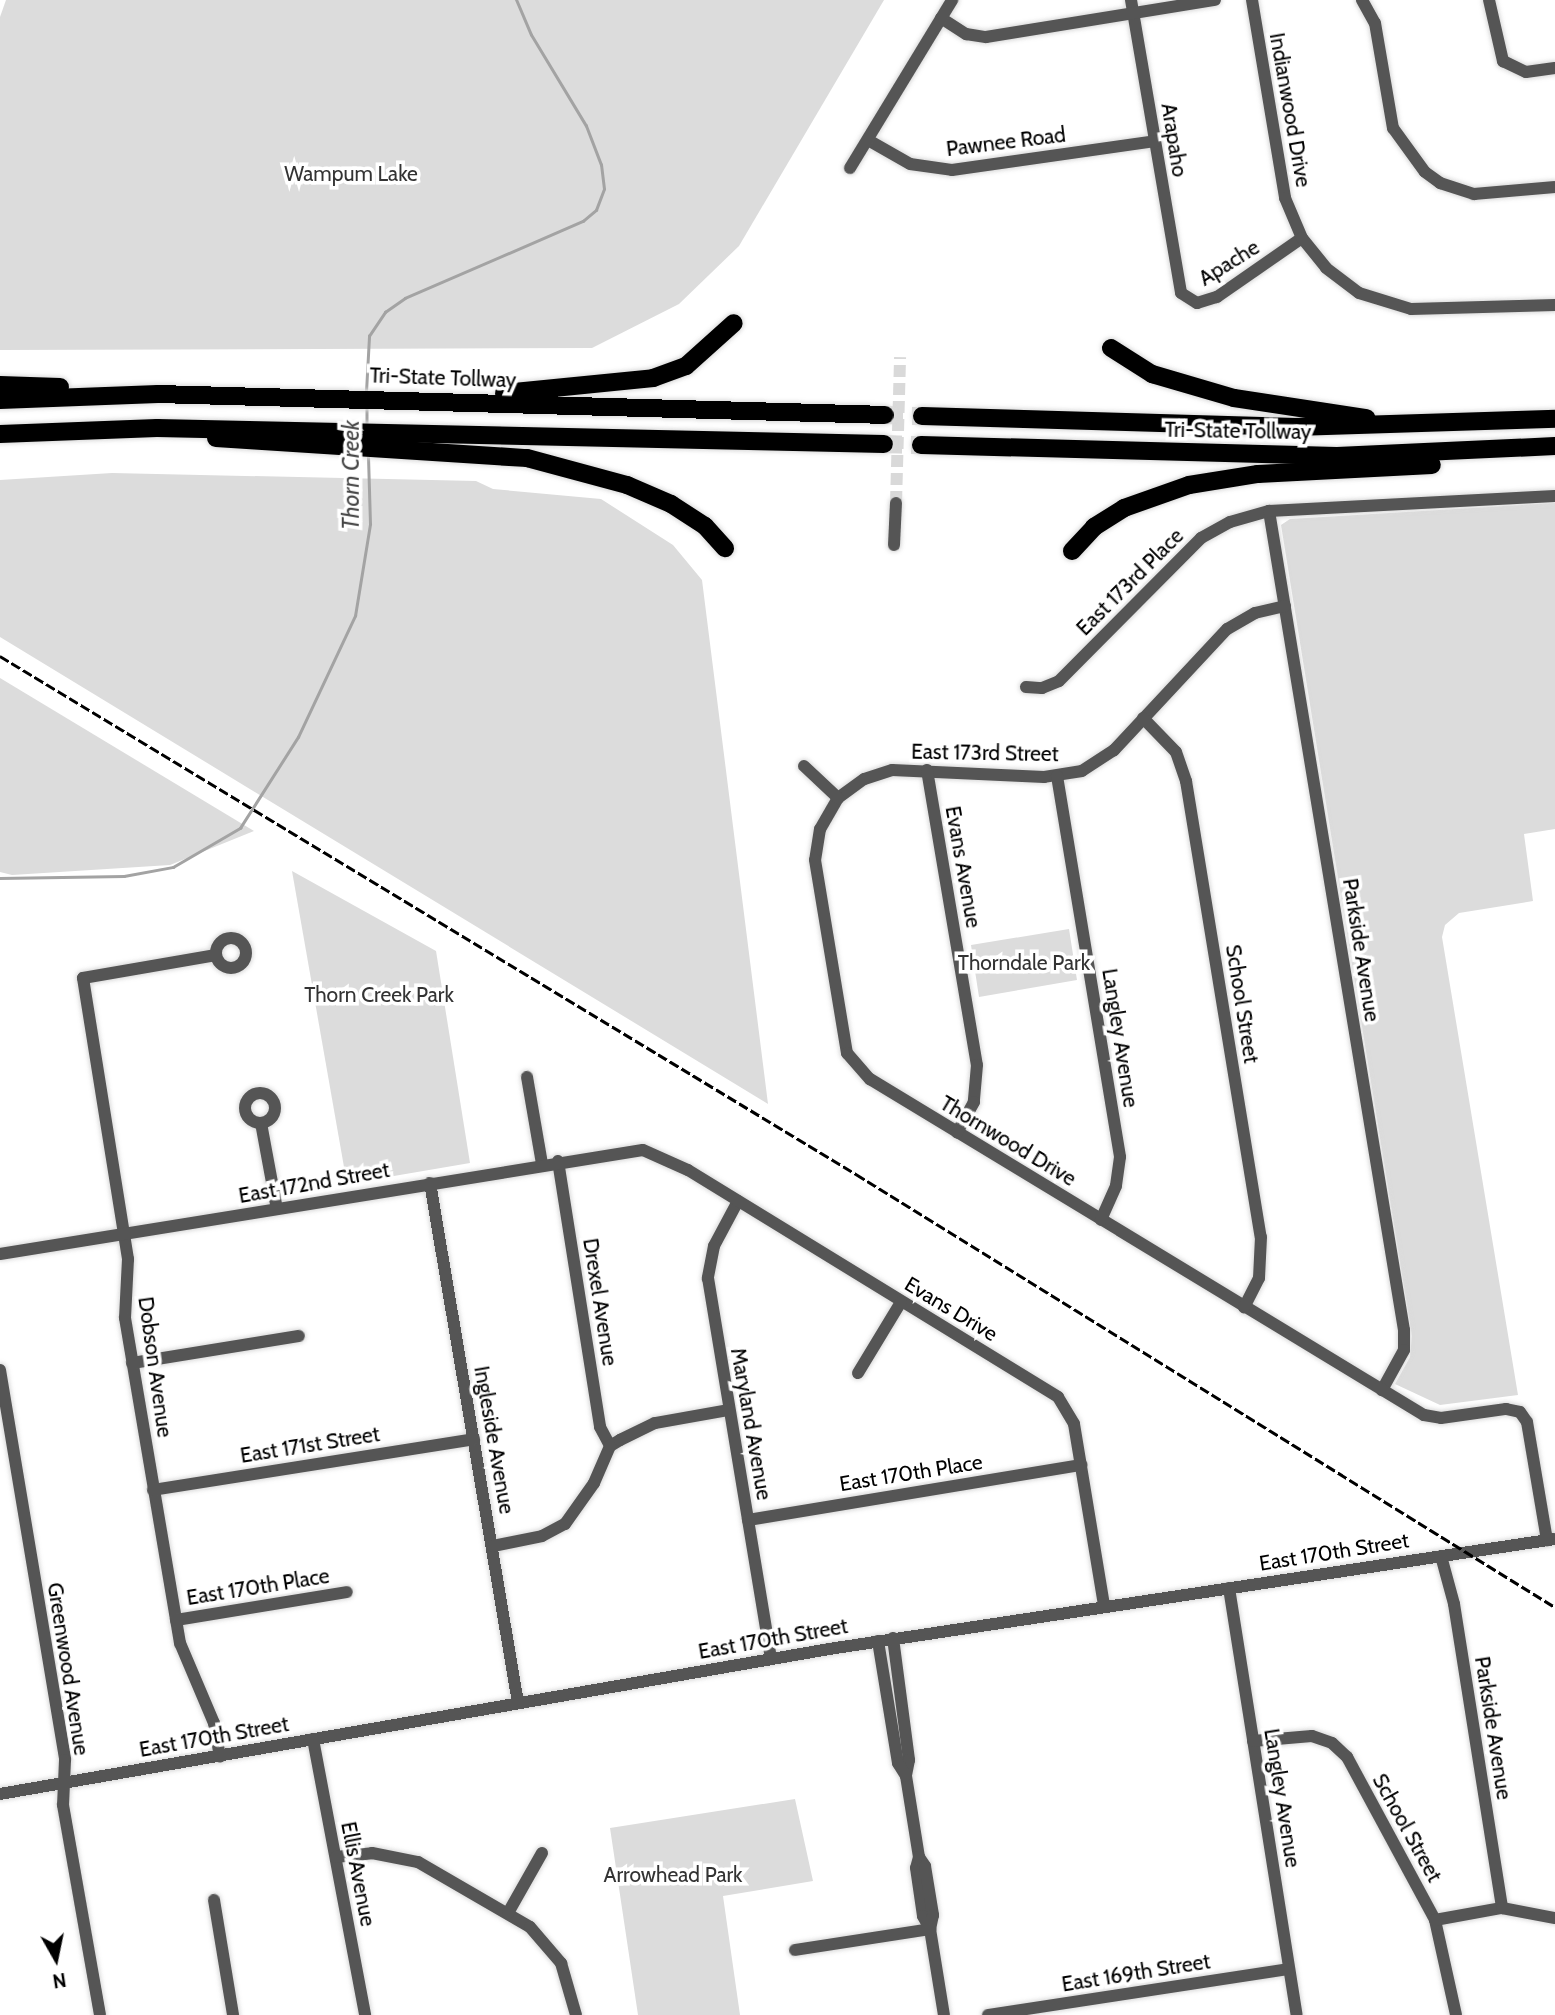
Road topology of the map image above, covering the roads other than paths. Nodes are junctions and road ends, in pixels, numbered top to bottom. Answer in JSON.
{"nodes":[{"id":1,"x":952,"y":0,"type":"edge"},
{"id":2,"x":1131,"y":0,"type":"edge"},
{"id":3,"x":1215,"y":0,"type":"edge"},
{"id":4,"x":1252,"y":0,"type":"edge"},
{"id":5,"x":1362,"y":0,"type":"edge"},
{"id":6,"x":1489,"y":0,"type":"edge"},
{"id":7,"x":1134,"y":14,"type":"junction"},
{"id":8,"x":941,"y":18,"type":"junction"},
{"id":9,"x":1555,"y":68,"type":"edge"},
{"id":10,"x":868,"y":140,"type":"junction"},
{"id":11,"x":1155,"y":141,"type":"junction"},
{"id":12,"x":850,"y":168,"type":"dead end"},
{"id":13,"x":1555,"y":187,"type":"edge"},
{"id":14,"x":1302,"y":238,"type":"junction"},
{"id":15,"x":1178,"y":285,"type":"joint"},
{"id":16,"x":1555,"y":304,"type":"edge"},
{"id":17,"x":734,"y":324,"type":"dead end"},
{"id":18,"x":1111,"y":348,"type":"dead end"},
{"id":19,"x":0,"y":385,"type":"edge"},
{"id":20,"x":158,"y":394,"type":"junction"},
{"id":21,"x":0,"y":400,"type":"edge"},
{"id":22,"x":446,"y":400,"type":"junction"},
{"id":23,"x":885,"y":415,"type":"tunnel mouth"},
{"id":24,"x":922,"y":416,"type":"tunnel mouth"},
{"id":25,"x":1555,"y":419,"type":"edge"},
{"id":26,"x":1419,"y":426,"type":"junction"},
{"id":27,"x":0,"y":435,"type":"edge"},
{"id":28,"x":423,"y":442,"type":"junction"},
{"id":29,"x":884,"y":444,"type":"tunnel mouth"},
{"id":30,"x":921,"y":445,"type":"tunnel mouth"},
{"id":31,"x":1555,"y":446,"type":"edge"},
{"id":32,"x":1535,"y":448,"type":"junction"},
{"id":33,"x":1555,"y":496,"type":"edge"},
{"id":34,"x":896,"y":503,"type":"tunnel mouth"},
{"id":35,"x":1269,"y":511,"type":"junction"},
{"id":36,"x":894,"y":545,"type":"dead end"},
{"id":37,"x":725,"y":548,"type":"dead end"},
{"id":38,"x":1072,"y":551,"type":"dead end"},
{"id":39,"x":1285,"y":606,"type":"junction"},
{"id":40,"x":1026,"y":687,"type":"dead end"},
{"id":41,"x":1143,"y":718,"type":"junction"},
{"id":42,"x":804,"y":766,"type":"dead end"},
{"id":43,"x":928,"y":770,"type":"junction"},
{"id":44,"x":1057,"y":776,"type":"junction"},
{"id":45,"x":838,"y":798,"type":"junction"},
{"id":46,"x":216,"y":955,"type":"dead end"},
{"id":47,"x":527,"y":1077,"type":"dead end"},
{"id":48,"x":261,"y":1123,"type":"dead end"},
{"id":49,"x":957,"y":1133,"type":"junction"},
{"id":50,"x":635,"y":1149,"type":"joint"},
{"id":51,"x":558,"y":1161,"type":"junction"},
{"id":52,"x":542,"y":1164,"type":"junction"},
{"id":53,"x":430,"y":1183,"type":"junction"},
{"id":54,"x":738,"y":1201,"type":"junction"},
{"id":55,"x":277,"y":1209,"type":"junction"},
{"id":56,"x":1101,"y":1220,"type":"junction"},
{"id":57,"x":124,"y":1234,"type":"junction"},
{"id":58,"x":0,"y":1254,"type":"edge"},
{"id":59,"x":901,"y":1301,"type":"junction"},
{"id":60,"x":1244,"y":1307,"type":"junction"},
{"id":61,"x":299,"y":1336,"type":"dead end"},
{"id":62,"x":132,"y":1363,"type":"junction"},
{"id":63,"x":0,"y":1370,"type":"edge"},
{"id":64,"x":858,"y":1373,"type":"dead end"},
{"id":65,"x":1382,"y":1390,"type":"junction"},
{"id":66,"x":729,"y":1410,"type":"junction"},
{"id":67,"x":474,"y":1439,"type":"junction"},
{"id":68,"x":610,"y":1446,"type":"junction"},
{"id":69,"x":1081,"y":1465,"type":"junction"},
{"id":70,"x":153,"y":1490,"type":"junction"},
{"id":71,"x":748,"y":1520,"type":"junction"},
{"id":72,"x":1551,"y":1539,"type":"edge"},
{"id":73,"x":493,"y":1546,"type":"junction"},
{"id":74,"x":1441,"y":1556,"type":"junction"},
{"id":75,"x":1229,"y":1588,"type":"junction"},
{"id":76,"x":347,"y":1592,"type":"dead end"},
{"id":77,"x":1104,"y":1606,"type":"junction"},
{"id":78,"x":176,"y":1620,"type":"junction"},
{"id":79,"x":892,"y":1638,"type":"junction"},
{"id":80,"x":878,"y":1641,"type":"junction"},
{"id":81,"x":771,"y":1659,"type":"junction"},
{"id":82,"x":518,"y":1703,"type":"junction"},
{"id":83,"x":313,"y":1739,"type":"junction"},
{"id":84,"x":1253,"y":1741,"type":"junction"},
{"id":85,"x":220,"y":1756,"type":"junction"},
{"id":86,"x":906,"y":1776,"type":"junction"},
{"id":87,"x":64,"y":1783,"type":"junction"},
{"id":88,"x":0,"y":1794,"type":"edge"},
{"id":89,"x":542,"y":1853,"type":"dead end"},
{"id":90,"x":336,"y":1857,"type":"junction"},
{"id":91,"x":214,"y":1900,"type":"dead end"},
{"id":92,"x":1502,"y":1908,"type":"junction"},
{"id":93,"x":508,"y":1913,"type":"junction"},
{"id":94,"x":1555,"y":1918,"type":"edge"},
{"id":95,"x":1435,"y":1920,"type":"junction"},
{"id":96,"x":930,"y":1929,"type":"junction"},
{"id":97,"x":795,"y":1950,"type":"dead end"},
{"id":98,"x":1289,"y":1969,"type":"junction"},
{"id":99,"x":100,"y":2015,"type":"edge"},
{"id":100,"x":233,"y":2015,"type":"edge"},
{"id":101,"x":365,"y":2015,"type":"edge"},
{"id":102,"x":576,"y":2015,"type":"edge"},
{"id":103,"x":944,"y":2015,"type":"edge"},
{"id":104,"x":988,"y":2015,"type":"edge"},
{"id":105,"x":1297,"y":2015,"type":"edge"},
{"id":106,"x":1455,"y":2015,"type":"edge"}],
"edges":[{"from":1,"to":8,"type":"street"},
{"from":2,"to":7,"type":"street","name":"Arapaho"},
{"from":3,"to":7,"type":"street"},
{"from":4,"to":14,"type":"street","name":"Indianwood Drive"},
{"from":5,"to":13,"type":"street"},
{"from":6,"to":9,"type":"street"},
{"from":7,"to":8,"type":"street"},
{"from":7,"to":11,"type":"street","name":"Arapaho"},
{"from":8,"to":10,"type":"street"},
{"from":10,"to":11,"type":"street","name":"Pawnee Road"},
{"from":10,"to":12,"type":"street"},
{"from":11,"to":15,"type":"street","name":"Arapaho"},
{"from":14,"to":15,"type":"street","name":"Apache"},
{"from":14,"to":16,"type":"street","name":"Indianwood Drive"},
{"from":17,"to":22,"type":"highway"},
{"from":18,"to":26,"type":"highway"},
{"from":19,"to":20,"type":"highway"},
{"from":20,"to":21,"type":"highway","name":"Tri-State Tollway"},
{"from":20,"to":22,"type":"highway","name":"Tri-State Tollway"},
{"from":22,"to":23,"type":"highway","name":"Tri-State Tollway"},
{"from":24,"to":26,"type":"highway","name":"Tri-State Tollway"},
{"from":25,"to":26,"type":"highway","name":"Tri-State Tollway"},
{"from":27,"to":28,"type":"highway"},
{"from":28,"to":29,"type":"highway"},
{"from":28,"to":37,"type":"highway"},
{"from":30,"to":32,"type":"highway","name":"Tri-State Tollway"},
{"from":31,"to":32,"type":"highway","name":"Tri-State Tollway"},
{"from":32,"to":38,"type":"highway"},
{"from":33,"to":35,"type":"street"},
{"from":34,"to":36,"type":"street"},
{"from":35,"to":39,"type":"street","name":"Parkside Avenue"},
{"from":35,"to":40,"type":"street","name":"East 173rd Place"},
{"from":39,"to":41,"type":"street","name":"East 173rd Street"},
{"from":39,"to":65,"type":"street","name":"Parkside Avenue"},
{"from":41,"to":44,"type":"street","name":"East 173rd Street"},
{"from":41,"to":60,"type":"street","name":"School Street"},
{"from":42,"to":45,"type":"street"},
{"from":43,"to":44,"type":"street","name":"East 173rd Street"},
{"from":43,"to":45,"type":"street","name":"East 173rd Street"},
{"from":43,"to":49,"type":"street","name":"Evans Avenue"},
{"from":44,"to":56,"type":"street","name":"Langley Avenue"},
{"from":45,"to":49,"type":"street","name":"Thornwood Drive"},
{"from":46,"to":57,"type":"street","name":"Dobson Avenue"},
{"from":47,"to":52,"type":"street"},
{"from":48,"to":55,"type":"street"},
{"from":49,"to":56,"type":"street","name":"Thornwood Drive"},
{"from":50,"to":51,"type":"street","name":"East 172nd Street"},
{"from":50,"to":54,"type":"street","name":"Evans Drive"},
{"from":51,"to":52,"type":"street","name":"East 172nd Street"},
{"from":51,"to":68,"type":"street","name":"Drexel Avenue"},
{"from":52,"to":53,"type":"street","name":"East 172nd Street"},
{"from":53,"to":55,"type":"street","name":"East 172nd Street"},
{"from":53,"to":67,"type":"street","name":"Ingleside Avenue"},
{"from":54,"to":59,"type":"street","name":"Evans Drive"},
{"from":54,"to":66,"type":"street","name":"Maryland Avenue"},
{"from":55,"to":57,"type":"street","name":"East 172nd Street"},
{"from":56,"to":60,"type":"street","name":"Thornwood Drive"},
{"from":57,"to":58,"type":"street","name":"East 172nd Street"},
{"from":57,"to":62,"type":"street","name":"Dobson Avenue"},
{"from":59,"to":64,"type":"street"},
{"from":59,"to":69,"type":"street","name":"Evans Drive"},
{"from":60,"to":65,"type":"street","name":"Thornwood Drive"},
{"from":61,"to":62,"type":"street"},
{"from":62,"to":70,"type":"street","name":"Dobson Avenue"},
{"from":63,"to":87,"type":"street","name":"Greenwood Avenue"},
{"from":65,"to":72,"type":"street"},
{"from":66,"to":68,"type":"street"},
{"from":66,"to":71,"type":"street","name":"Maryland Avenue"},
{"from":67,"to":70,"type":"street","name":"East 171st Street"},
{"from":67,"to":73,"type":"street","name":"Ingleside Avenue"},
{"from":68,"to":73,"type":"street"},
{"from":69,"to":71,"type":"street","name":"East 170th Place"},
{"from":69,"to":77,"type":"street","name":"Evans Drive"},
{"from":70,"to":78,"type":"street","name":"Dobson Avenue"},
{"from":71,"to":81,"type":"street","name":"Maryland Avenue"},
{"from":72,"to":74,"type":"street","name":"East 170th Street"},
{"from":73,"to":82,"type":"street","name":"Ingleside Avenue"},
{"from":74,"to":75,"type":"street","name":"East 170th Street"},
{"from":74,"to":92,"type":"street","name":"Parkside Avenue"},
{"from":75,"to":77,"type":"street","name":"East 170th Street"},
{"from":75,"to":84,"type":"street","name":"Langley Avenue"},
{"from":76,"to":78,"type":"street","name":"East 170th Place"},
{"from":77,"to":79,"type":"street","name":"East 170th Street"},
{"from":78,"to":85,"type":"street","name":"Dobson Avenue"},
{"from":79,"to":80,"type":"street","name":"East 170th Street"},
{"from":79,"to":86,"type":"street"},
{"from":80,"to":81,"type":"street","name":"East 170th Street"},
{"from":80,"to":86,"type":"street"},
{"from":81,"to":82,"type":"street","name":"East 170th Street"},
{"from":82,"to":83,"type":"street","name":"East 170th Street"},
{"from":83,"to":85,"type":"street","name":"East 170th Street"},
{"from":83,"to":90,"type":"street","name":"Ellis Avenue"},
{"from":84,"to":95,"type":"street","name":"School Street"},
{"from":84,"to":98,"type":"street","name":"Langley Avenue"},
{"from":85,"to":87,"type":"street","name":"East 170th Street"},
{"from":86,"to":96,"type":"street"},
{"from":87,"to":88,"type":"street","name":"East 170th Street"},
{"from":87,"to":99,"type":"street","name":"Greenwood Avenue"},
{"from":89,"to":93,"type":"street"},
{"from":90,"to":93,"type":"street"},
{"from":90,"to":101,"type":"street","name":"Ellis Avenue"},
{"from":91,"to":100,"type":"street"},
{"from":92,"to":94,"type":"street"},
{"from":92,"to":95,"type":"street"},
{"from":93,"to":102,"type":"street"},
{"from":95,"to":106,"type":"street","name":"School Street"},
{"from":96,"to":97,"type":"street"},
{"from":96,"to":103,"type":"street"},
{"from":98,"to":104,"type":"street","name":"East 169th Street"},
{"from":98,"to":105,"type":"street","name":"Langley Avenue"}]}
